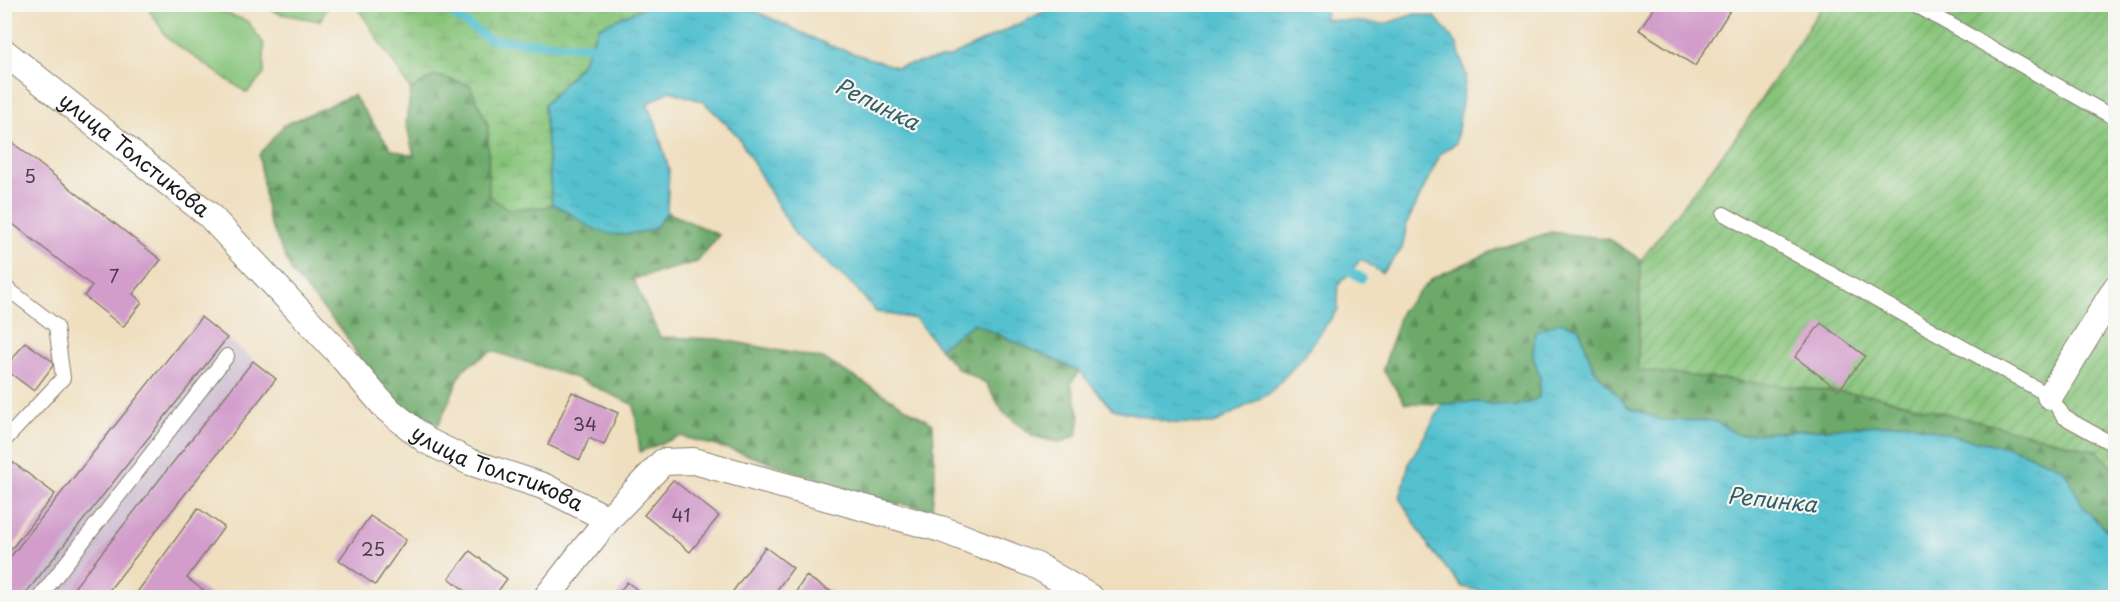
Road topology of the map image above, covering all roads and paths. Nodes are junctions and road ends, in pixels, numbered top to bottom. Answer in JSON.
{"nodes":[{"id":1,"x":1914,"y":4,"type":"edge"},
{"id":2,"x":4,"y":52,"type":"edge"},
{"id":3,"x":2115,"y":119,"type":"edge"},
{"id":4,"x":1725,"y":214,"type":"dead end"},
{"id":5,"x":4,"y":286,"type":"edge"},
{"id":6,"x":2115,"y":288,"type":"edge"},
{"id":7,"x":227,"y":356,"type":"dead end"},
{"id":8,"x":2050,"y":396,"type":"junction"},
{"id":9,"x":4,"y":441,"type":"edge"},
{"id":10,"x":2115,"y":446,"type":"edge"},
{"id":11,"x":608,"y":519,"type":"junction"},
{"id":12,"x":39,"y":597,"type":"edge"},
{"id":13,"x":546,"y":597,"type":"edge"},
{"id":14,"x":1091,"y":597,"type":"edge"}],
"edges":[{"from":1,"to":3,"type":"lane"},
{"from":2,"to":11,"type":"street","name":"улица Толстикова"},
{"from":4,"to":8,"type":"lane"},
{"from":5,"to":9,"type":"lane"},
{"from":6,"to":8,"type":"street"},
{"from":7,"to":12,"type":"lane"},
{"from":8,"to":10,"type":"lane"},
{"from":11,"to":13,"type":"street"},
{"from":11,"to":14,"type":"street","name":"улица Толстикова"}]}
